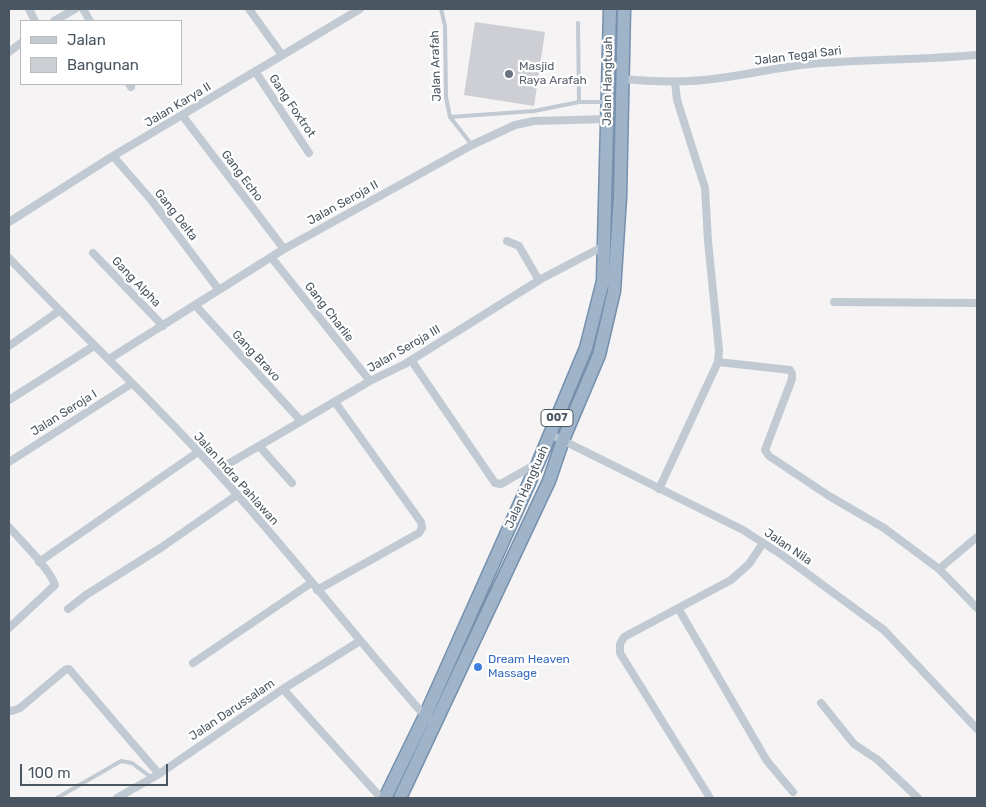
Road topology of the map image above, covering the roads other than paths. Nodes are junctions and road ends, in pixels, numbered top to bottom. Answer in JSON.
{"nodes":[{"id":1,"x":75,"y":9,"type":"edge"},
{"id":2,"x":83,"y":9,"type":"edge"},
{"id":3,"x":249,"y":9,"type":"edge"},
{"id":4,"x":360,"y":9,"type":"edge"},
{"id":5,"x":441,"y":9,"type":"edge"},
{"id":6,"x":610,"y":9,"type":"edge"},
{"id":7,"x":624,"y":9,"type":"edge"},
{"id":8,"x":56,"y":20,"type":"edge"},
{"id":9,"x":89,"y":20,"type":"edge"},
{"id":10,"x":578,"y":23,"type":"dead end"},
{"id":11,"x":20,"y":44,"type":"edge"},
{"id":12,"x":9,"y":52,"type":"edge"},
{"id":13,"x":282,"y":55,"type":"junction"},
{"id":14,"x":977,"y":55,"type":"edge"},
{"id":15,"x":255,"y":71,"type":"junction"},
{"id":16,"x":622,"y":79,"type":"junction"},
{"id":17,"x":675,"y":82,"type":"junction"},
{"id":18,"x":579,"y":102,"type":"junction"},
{"id":19,"x":608,"y":102,"type":"junction"},
{"id":20,"x":182,"y":115,"type":"junction"},
{"id":21,"x":450,"y":117,"type":"junction"},
{"id":22,"x":608,"y":119,"type":"junction"},
{"id":23,"x":472,"y":145,"type":"junction"},
{"id":24,"x":309,"y":153,"type":"dead end"},
{"id":25,"x":113,"y":156,"type":"junction"},
{"id":26,"x":605,"y":196,"type":"junction"},
{"id":27,"x":620,"y":197,"type":"junction"},
{"id":28,"x":9,"y":222,"type":"edge"},
{"id":29,"x":507,"y":241,"type":"dead end"},
{"id":30,"x":604,"y":246,"type":"junction"},
{"id":31,"x":284,"y":249,"type":"junction"},
{"id":32,"x":93,"y":253,"type":"dead end"},
{"id":33,"x":271,"y":257,"type":"junction"},
{"id":34,"x":9,"y":258,"type":"edge"},
{"id":35,"x":541,"y":279,"type":"junction"},
{"id":36,"x":219,"y":290,"type":"junction"},
{"id":37,"x":834,"y":302,"type":"dead end"},
{"id":38,"x":977,"y":303,"type":"edge"},
{"id":39,"x":195,"y":305,"type":"junction"},
{"id":40,"x":59,"y":311,"type":"junction"},
{"id":41,"x":163,"y":326,"type":"junction"},
{"id":42,"x":9,"y":346,"type":"edge"},
{"id":43,"x":94,"y":346,"type":"junction"},
{"id":44,"x":109,"y":359,"type":"junction"},
{"id":45,"x":411,"y":360,"type":"junction"},
{"id":46,"x":718,"y":362,"type":"junction"},
{"id":47,"x":370,"y":382,"type":"junction"},
{"id":48,"x":131,"y":384,"type":"junction"},
{"id":49,"x":9,"y":400,"type":"edge"},
{"id":50,"x":335,"y":402,"type":"junction"},
{"id":51,"x":301,"y":421,"type":"junction"},
{"id":52,"x":550,"y":434,"type":"junction"},
{"id":53,"x":563,"y":440,"type":"junction"},
{"id":54,"x":260,"y":447,"type":"junction"},
{"id":55,"x":198,"y":452,"type":"junction"},
{"id":56,"x":9,"y":462,"type":"edge"},
{"id":57,"x":538,"y":463,"type":"junction"},
{"id":58,"x":216,"y":471,"type":"junction"},
{"id":59,"x":292,"y":483,"type":"dead end"},
{"id":60,"x":659,"y":490,"type":"junction"},
{"id":61,"x":236,"y":495,"type":"junction"},
{"id":62,"x":9,"y":527,"type":"edge"},
{"id":63,"x":977,"y":537,"type":"edge"},
{"id":64,"x":763,"y":543,"type":"junction"},
{"id":65,"x":39,"y":562,"type":"junction"},
{"id":66,"x":939,"y":568,"type":"junction"},
{"id":67,"x":311,"y":583,"type":"junction"},
{"id":68,"x":317,"y":590,"type":"junction"},
{"id":69,"x":678,"y":608,"type":"junction"},
{"id":70,"x":977,"y":608,"type":"edge"},
{"id":71,"x":68,"y":609,"type":"dead end"},
{"id":72,"x":9,"y":628,"type":"edge"},
{"id":73,"x":360,"y":641,"type":"junction"},
{"id":74,"x":193,"y":662,"type":"dead end"},
{"id":75,"x":283,"y":689,"type":"junction"},
{"id":76,"x":821,"y":703,"type":"dead end"},
{"id":77,"x":9,"y":710,"type":"edge"},
{"id":78,"x":425,"y":716,"type":"junction"},
{"id":79,"x":437,"y":721,"type":"junction"},
{"id":80,"x":977,"y":729,"type":"edge"},
{"id":81,"x":155,"y":776,"type":"junction"},
{"id":82,"x":793,"y":792,"type":"dead end"},
{"id":83,"x":57,"y":798,"type":"edge"},
{"id":84,"x":118,"y":798,"type":"edge"},
{"id":85,"x":381,"y":798,"type":"edge"},
{"id":86,"x":385,"y":798,"type":"edge"},
{"id":87,"x":400,"y":798,"type":"edge"},
{"id":88,"x":710,"y":798,"type":"edge"},
{"id":89,"x":918,"y":798,"type":"edge"}],
"edges":[{"from":1,"to":8,"type":"street"},
{"from":2,"to":9,"type":"street"},
{"from":3,"to":13,"type":"street"},
{"from":4,"to":13,"type":"street","name":"Jalan Karya II"},
{"from":5,"to":21,"type":"lane","name":"Jalan Arafah"},
{"from":6,"to":19,"type":"highway","name":"Jalan Hangtuah","number":"007"},
{"from":7,"to":16,"type":"highway","name":"Jalan Hangtuah","number":"007"},
{"from":10,"to":18,"type":"lane"},
{"from":11,"to":12,"type":"street"},
{"from":13,"to":15,"type":"street","name":"Jalan Karya II"},
{"from":14,"to":17,"type":"street","name":"Jalan Tegal Sari"},
{"from":15,"to":20,"type":"street","name":"Jalan Karya II"},
{"from":15,"to":24,"type":"street","name":"Gang Foxtrot"},
{"from":16,"to":17,"type":"street","name":"Jalan Tegal Sari"},
{"from":16,"to":27,"type":"highway","name":"Jalan Hangtuah","number":"007"},
{"from":17,"to":46,"type":"street"},
{"from":18,"to":19,"type":"lane"},
{"from":18,"to":21,"type":"lane"},
{"from":19,"to":22,"type":"highway","name":"Jalan Hangtuah","number":"007"},
{"from":20,"to":25,"type":"street","name":"Jalan Karya II"},
{"from":20,"to":31,"type":"street","name":"Gang Echo"},
{"from":21,"to":23,"type":"lane","name":"Jalan Arafah"},
{"from":22,"to":23,"type":"street","name":"Jalan Seroja II"},
{"from":22,"to":26,"type":"highway","name":"Jalan Hangtuah","number":"007"},
{"from":23,"to":31,"type":"street","name":"Jalan Seroja II"},
{"from":25,"to":28,"type":"street","name":"Jalan Karya II"},
{"from":25,"to":36,"type":"street","name":"Gang Delta"},
{"from":26,"to":27,"type":"highway"},
{"from":26,"to":30,"type":"highway","name":"Jalan Hangtuah","number":"007"},
{"from":27,"to":53,"type":"highway","name":"Jalan Hangtuah","number":"007"},
{"from":29,"to":35,"type":"street"},
{"from":30,"to":35,"type":"street","name":"Jalan Seroja III"},
{"from":30,"to":52,"type":"highway","name":"Jalan Hangtuah","number":"007"},
{"from":31,"to":33,"type":"street","name":"Jalan Seroja II"},
{"from":32,"to":41,"type":"street","name":"Gang Alpha"},
{"from":33,"to":36,"type":"street","name":"Jalan Seroja II"},
{"from":33,"to":47,"type":"street","name":"Gang Charlie"},
{"from":34,"to":40,"type":"street","name":"Jalan Indra Pahlawan"},
{"from":35,"to":45,"type":"street","name":"Jalan Seroja III"},
{"from":36,"to":39,"type":"street","name":"Jalan Seroja II"},
{"from":37,"to":38,"type":"street"},
{"from":39,"to":41,"type":"street","name":"Jalan Seroja II"},
{"from":39,"to":51,"type":"street","name":"Gang Bravo"},
{"from":40,"to":42,"type":"street"},
{"from":40,"to":43,"type":"street","name":"Jalan Indra Pahlawan"},
{"from":41,"to":44,"type":"street","name":"Jalan Seroja II"},
{"from":43,"to":44,"type":"street","name":"Jalan Indra Pahlawan"},
{"from":43,"to":49,"type":"street"},
{"from":44,"to":48,"type":"street","name":"Jalan Indra Pahlawan"},
{"from":45,"to":47,"type":"street","name":"Jalan Seroja III"},
{"from":45,"to":57,"type":"street"},
{"from":46,"to":60,"type":"street"},
{"from":46,"to":66,"type":"street"},
{"from":47,"to":50,"type":"street","name":"Jalan Seroja III"},
{"from":48,"to":55,"type":"street","name":"Jalan Indra Pahlawan"},
{"from":48,"to":56,"type":"street","name":"Jalan Seroja I"},
{"from":50,"to":51,"type":"street","name":"Jalan Seroja III"},
{"from":50,"to":68,"type":"street"},
{"from":51,"to":54,"type":"street","name":"Jalan Seroja III"},
{"from":52,"to":53,"type":"street","name":"Jalan Nila"},
{"from":52,"to":57,"type":"highway","name":"Jalan Hangtuah","number":"007"},
{"from":53,"to":60,"type":"street","name":"Jalan Nila"},
{"from":53,"to":79,"type":"highway","name":"Jalan Hangtuah","number":"007"},
{"from":54,"to":58,"type":"street","name":"Jalan Seroja III"},
{"from":54,"to":59,"type":"street"},
{"from":55,"to":58,"type":"street","name":"Jalan Indra Pahlawan"},
{"from":55,"to":65,"type":"street"},
{"from":57,"to":78,"type":"highway","name":"Jalan Hangtuah","number":"007"},
{"from":58,"to":61,"type":"street","name":"Jalan Indra Pahlawan"},
{"from":60,"to":64,"type":"street","name":"Jalan Nila"},
{"from":61,"to":67,"type":"street","name":"Jalan Indra Pahlawan"},
{"from":61,"to":71,"type":"street"},
{"from":62,"to":65,"type":"street"},
{"from":63,"to":66,"type":"street"},
{"from":64,"to":69,"type":"street"},
{"from":64,"to":80,"type":"street","name":"Jalan Nila"},
{"from":65,"to":72,"type":"street"},
{"from":66,"to":70,"type":"street"},
{"from":67,"to":68,"type":"street","name":"Jalan Indra Pahlawan"},
{"from":67,"to":74,"type":"street"},
{"from":68,"to":73,"type":"street","name":"Jalan Indra Pahlawan"},
{"from":69,"to":82,"type":"street"},
{"from":69,"to":88,"type":"street"},
{"from":73,"to":75,"type":"street","name":"Jalan Darussalam"},
{"from":73,"to":78,"type":"street","name":"Jalan Indra Pahlawan"},
{"from":75,"to":81,"type":"street","name":"Jalan Darussalam"},
{"from":75,"to":85,"type":"street"},
{"from":76,"to":89,"type":"street"},
{"from":77,"to":81,"type":"street"},
{"from":78,"to":79,"type":"street","name":"Jalan Indra Pahlawan"},
{"from":78,"to":86,"type":"highway","name":"Jalan Hangtuah","number":"007"},
{"from":79,"to":87,"type":"highway","name":"Jalan Hangtuah","number":"007"},
{"from":81,"to":83,"type":"lane"},
{"from":81,"to":84,"type":"street","name":"Jalan Darussalam"}]}
